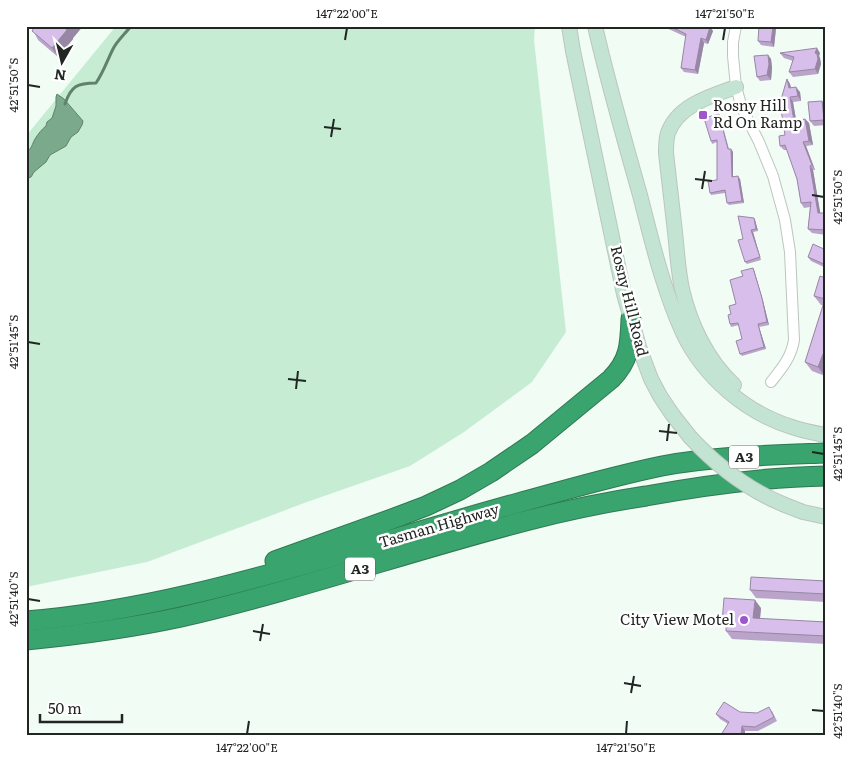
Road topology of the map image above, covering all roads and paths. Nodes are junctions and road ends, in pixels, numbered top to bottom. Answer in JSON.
{"nodes":[{"id":1,"x":569,"y":26,"type":"edge"},
{"id":2,"x":595,"y":26,"type":"edge"},
{"id":3,"x":736,"y":26,"type":"edge"},
{"id":4,"x":736,"y":87,"type":"junction"},
{"id":5,"x":631,"y":319,"type":"junction"},
{"id":6,"x":771,"y":382,"type":"dead end"},
{"id":7,"x":822,"y":434,"type":"edge"},
{"id":8,"x":826,"y":454,"type":"edge"},
{"id":9,"x":826,"y":476,"type":"edge"},
{"id":10,"x":826,"y":517,"type":"edge"},
{"id":11,"x":153,"y":603,"type":"junction"},
{"id":12,"x":26,"y":621,"type":"edge"},
{"id":13,"x":26,"y":640,"type":"edge"}],
"edges":[{"from":1,"to":5,"type":"main road","name":"Rosny Hill Road"},
{"from":2,"to":7,"type":"main road"},
{"from":3,"to":4,"type":"street"},
{"from":4,"to":6,"type":"street"},
{"from":4,"to":7,"type":"main road"},
{"from":5,"to":10,"type":"main road","name":"Rosny Hill Road","bridge":true},
{"from":5,"to":11,"type":"highway"},
{"from":8,"to":11,"type":"highway","name":"Tasman Highway","number":"A3"},
{"from":9,"to":13,"type":"highway","name":"Tasman Highway","number":"A3"},
{"from":11,"to":12,"type":"highway","name":"Tasman Highway","number":"A3"}]}
